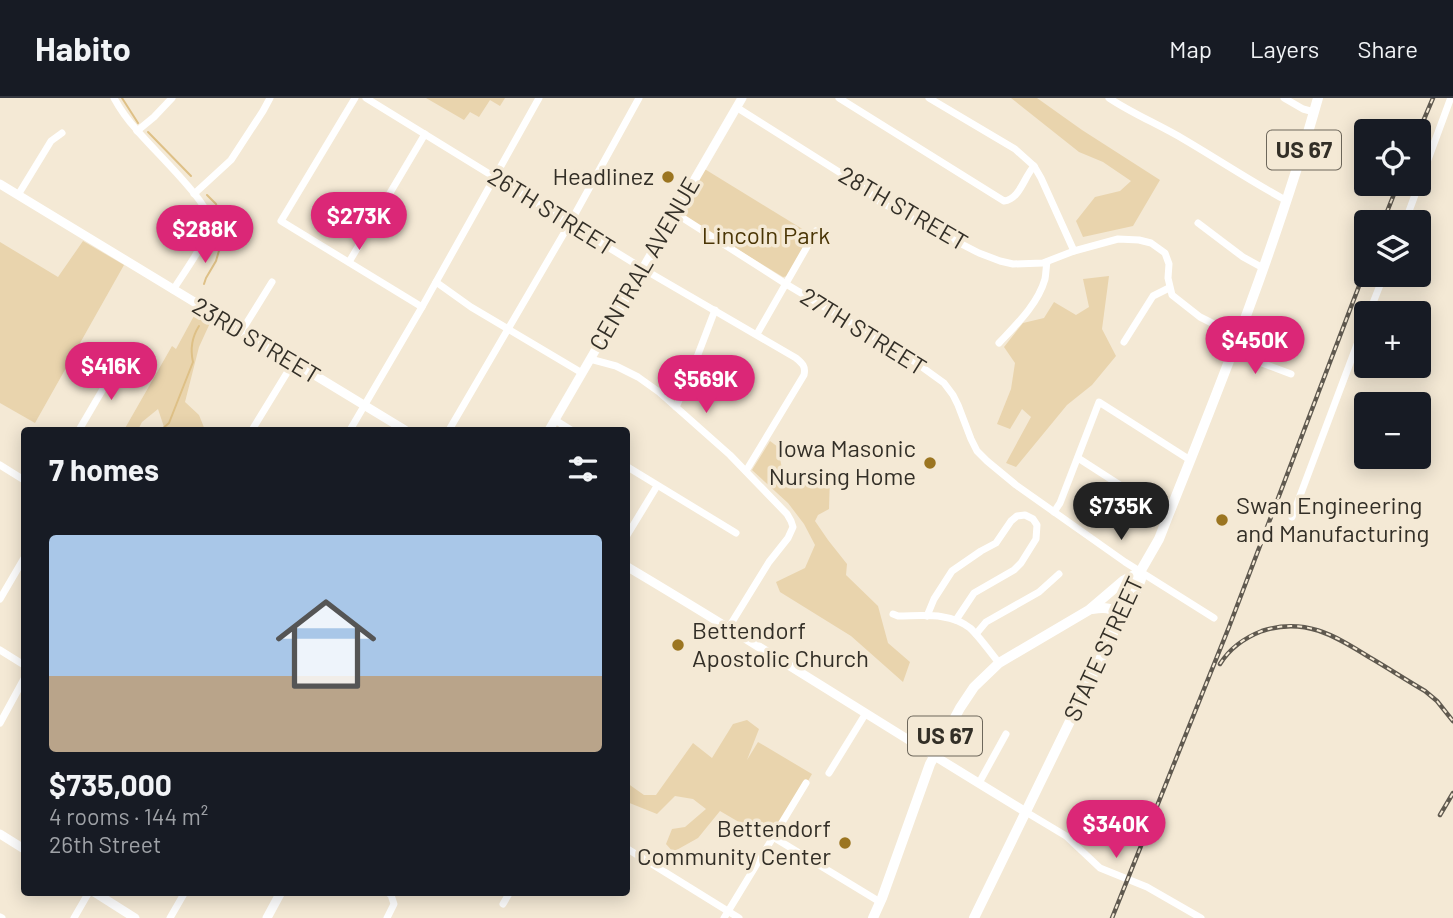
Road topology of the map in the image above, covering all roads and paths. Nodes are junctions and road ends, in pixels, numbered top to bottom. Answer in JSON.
{"nodes":[{"id":1,"x":114,"y":98,"type":"edge"},
{"id":2,"x":172,"y":98,"type":"edge"},
{"id":3,"x":270,"y":98,"type":"edge"},
{"id":4,"x":355,"y":98,"type":"edge"},
{"id":5,"x":366,"y":98,"type":"edge"},
{"id":6,"x":539,"y":98,"type":"edge"},
{"id":7,"x":639,"y":98,"type":"edge"},
{"id":8,"x":742,"y":98,"type":"edge"},
{"id":9,"x":839,"y":98,"type":"edge"},
{"id":10,"x":929,"y":98,"type":"edge"},
{"id":11,"x":1109,"y":98,"type":"edge"},
{"id":12,"x":1284,"y":98,"type":"edge"},
{"id":13,"x":1318,"y":98,"type":"edge"},
{"id":14,"x":1450,"y":99,"type":"edge"},
{"id":15,"x":736,"y":107,"type":"junction"},
{"id":16,"x":1314,"y":113,"type":"junction"},
{"id":17,"x":137,"y":131,"type":"junction"},
{"id":18,"x":62,"y":134,"type":"dead end"},
{"id":19,"x":425,"y":134,"type":"junction"},
{"id":20,"x":1034,"y":166,"type":"junction"},
{"id":21,"x":495,"y":178,"type":"junction"},
{"id":22,"x":0,"y":184,"type":"edge"},
{"id":23,"x":194,"y":194,"type":"junction"},
{"id":24,"x":18,"y":195,"type":"junction"},
{"id":25,"x":1287,"y":201,"type":"junction"},
{"id":26,"x":1409,"y":210,"type":"edge"},
{"id":27,"x":675,"y":213,"type":"junction"},
{"id":28,"x":570,"y":223,"type":"junction"},
{"id":29,"x":1198,"y":223,"type":"dead end"},
{"id":30,"x":816,"y":231,"type":"dead end"},
{"id":31,"x":1074,"y":251,"type":"junction"},
{"id":32,"x":349,"y":262,"type":"junction"},
{"id":33,"x":1047,"y":262,"type":"junction"},
{"id":34,"x":1264,"y":268,"type":"junction"},
{"id":35,"x":643,"y":269,"type":"junction"},
{"id":36,"x":272,"y":282,"type":"dead end"},
{"id":37,"x":436,"y":282,"type":"junction"},
{"id":38,"x":786,"y":284,"type":"junction"},
{"id":39,"x":1170,"y":288,"type":"junction"},
{"id":40,"x":173,"y":290,"type":"junction"},
{"id":41,"x":422,"y":307,"type":"junction"},
{"id":42,"x":715,"y":310,"type":"junction"},
{"id":43,"x":508,"y":328,"type":"junction"},
{"id":44,"x":242,"y":332,"type":"junction"},
{"id":45,"x":757,"y":334,"type":"junction"},
{"id":46,"x":1236,"y":341,"type":"junction"},
{"id":47,"x":1124,"y":342,"type":"dead end"},
{"id":48,"x":999,"y":343,"type":"dead end"},
{"id":49,"x":1354,"y":352,"type":"edge"},
{"id":50,"x":590,"y":359,"type":"junction"},
{"id":51,"x":120,"y":360,"type":"dead end"},
{"id":52,"x":293,"y":363,"type":"junction"},
{"id":53,"x":582,"y":373,"type":"junction"},
{"id":54,"x":1291,"y":374,"type":"dead end"},
{"id":55,"x":364,"y":406,"type":"junction"},
{"id":56,"x":676,"y":407,"type":"junction"},
{"id":57,"x":555,"y":420,"type":"junction"},
{"id":58,"x":81,"y":427,"type":"edge"},
{"id":59,"x":254,"y":427,"type":"edge"},
{"id":60,"x":352,"y":427,"type":"edge"},
{"id":61,"x":400,"y":427,"type":"edge"},
{"id":62,"x":451,"y":427,"type":"edge"},
{"id":63,"x":551,"y":427,"type":"edge"},
{"id":64,"x":566,"y":427,"type":"edge"},
{"id":65,"x":1078,"y":458,"type":"junction"},
{"id":66,"x":1190,"y":460,"type":"junction"},
{"id":67,"x":0,"y":465,"type":"edge"},
{"id":68,"x":630,"y":469,"type":"edge"},
{"id":69,"x":746,"y":471,"type":"junction"},
{"id":70,"x":21,"y":478,"type":"edge"},
{"id":71,"x":657,"y":486,"type":"junction"},
{"id":72,"x":1054,"y":512,"type":"junction"},
{"id":73,"x":1168,"y":516,"type":"junction"},
{"id":74,"x":1292,"y":517,"type":"dead end"},
{"id":75,"x":630,"y":530,"type":"edge"},
{"id":76,"x":736,"y":533,"type":"dead end"},
{"id":77,"x":21,"y":563,"type":"edge"},
{"id":78,"x":630,"y":568,"type":"edge"},
{"id":79,"x":1140,"y":572,"type":"junction"},
{"id":80,"x":1059,"y":574,"type":"dead end"},
{"id":81,"x":0,"y":599,"type":"edge"},
{"id":82,"x":1089,"y":610,"type":"junction"},
{"id":83,"x":893,"y":614,"type":"dead end"},
{"id":84,"x":927,"y":616,"type":"junction"},
{"id":85,"x":1214,"y":618,"type":"dead end"},
{"id":86,"x":956,"y":620,"type":"junction"},
{"id":87,"x":729,"y":628,"type":"junction"},
{"id":88,"x":1114,"y":631,"type":"junction"},
{"id":89,"x":976,"y":634,"type":"junction"},
{"id":90,"x":0,"y":650,"type":"edge"},
{"id":91,"x":21,"y":663,"type":"edge"},
{"id":92,"x":999,"y":663,"type":"junction"},
{"id":93,"x":21,"y":684,"type":"edge"},
{"id":94,"x":866,"y":713,"type":"junction"},
{"id":95,"x":0,"y":723,"type":"edge"},
{"id":96,"x":1006,"y":734,"type":"dead end"},
{"id":97,"x":934,"y":756,"type":"junction"},
{"id":98,"x":829,"y":773,"type":"dead end"},
{"id":99,"x":806,"y":783,"type":"dead end"},
{"id":100,"x":979,"y":783,"type":"junction"},
{"id":101,"x":1026,"y":811,"type":"junction"},
{"id":102,"x":0,"y":834,"type":"edge"},
{"id":103,"x":772,"y":837,"type":"junction"},
{"id":104,"x":21,"y":844,"type":"edge"},
{"id":105,"x":630,"y":851,"type":"edge"},
{"id":106,"x":88,"y":896,"type":"edge"},
{"id":107,"x":98,"y":896,"type":"edge"},
{"id":108,"x":183,"y":896,"type":"edge"},
{"id":109,"x":279,"y":896,"type":"edge"},
{"id":110,"x":390,"y":896,"type":"edge"},
{"id":111,"x":508,"y":896,"type":"edge"},
{"id":112,"x":880,"y":902,"type":"junction"},
{"id":113,"x":503,"y":904,"type":"dead end"},
{"id":114,"x":726,"y":915,"type":"edge"},
{"id":115,"x":74,"y":918,"type":"edge"},
{"id":116,"x":135,"y":918,"type":"edge"},
{"id":117,"x":170,"y":918,"type":"edge"},
{"id":118,"x":267,"y":918,"type":"edge"},
{"id":119,"x":387,"y":918,"type":"edge"},
{"id":120,"x":738,"y":918,"type":"edge"},
{"id":121,"x":873,"y":918,"type":"edge"},
{"id":122,"x":974,"y":918,"type":"edge"},
{"id":123,"x":1201,"y":918,"type":"edge"}],
"edges":[{"from":1,"to":17,"type":"street"},
{"from":2,"to":17,"type":"street"},
{"from":3,"to":23,"type":"street"},
{"from":4,"to":32,"type":"street"},
{"from":5,"to":19,"type":"street","name":"26TH STREET"},
{"from":6,"to":21,"type":"street"},
{"from":7,"to":28,"type":"street"},
{"from":8,"to":15,"type":"street","name":"CENTRAL AVENUE"},
{"from":9,"to":20,"type":"street"},
{"from":10,"to":20,"type":"street"},
{"from":11,"to":25,"type":"street"},
{"from":12,"to":16,"type":"street"},
{"from":13,"to":16,"type":"main road","name":"STATE STREET","number":"US 67"},
{"from":14,"to":26,"type":"street"},
{"from":15,"to":27,"type":"street","name":"CENTRAL AVENUE"},
{"from":15,"to":33,"type":"street","name":"28TH STREET"},
{"from":16,"to":25,"type":"main road","name":"STATE STREET","number":"US 67"},
{"from":17,"to":23,"type":"street"},
{"from":18,"to":24,"type":"street"},
{"from":19,"to":21,"type":"street","name":"26TH STREET"},
{"from":19,"to":32,"type":"street"},
{"from":20,"to":31,"type":"street"},
{"from":21,"to":28,"type":"street","name":"26TH STREET"},
{"from":21,"to":37,"type":"street"},
{"from":22,"to":24,"type":"street","name":"23RD STREET"},
{"from":23,"to":40,"type":"street"},
{"from":24,"to":40,"type":"street","name":"23RD STREET"},
{"from":25,"to":34,"type":"main road","name":"STATE STREET","number":"US 67"},
{"from":27,"to":35,"type":"street","name":"CENTRAL AVENUE"},
{"from":27,"to":38,"type":"street","name":"27TH STREET"},
{"from":28,"to":35,"type":"street","name":"26TH STREET"},
{"from":28,"to":43,"type":"street"},
{"from":29,"to":34,"type":"street"},
{"from":30,"to":38,"type":"street"},
{"from":31,"to":33,"type":"street","name":"28TH STREET"},
{"from":31,"to":39,"type":"street","name":"28TH STREET"},
{"from":32,"to":41,"type":"street"},
{"from":33,"to":48,"type":"street"},
{"from":34,"to":46,"type":"main road","name":"STATE STREET","number":"US 67"},
{"from":35,"to":42,"type":"street","name":"26TH STREET"},
{"from":35,"to":50,"type":"street","name":"CENTRAL AVENUE"},
{"from":36,"to":44,"type":"street"},
{"from":37,"to":41,"type":"street"},
{"from":37,"to":43,"type":"street"},
{"from":38,"to":45,"type":"street"},
{"from":38,"to":72,"type":"street","name":"27TH STREET"},
{"from":39,"to":46,"type":"street"},
{"from":39,"to":47,"type":"street"},
{"from":40,"to":44,"type":"street","name":"23RD STREET"},
{"from":41,"to":55,"type":"street"},
{"from":42,"to":45,"type":"street","name":"26TH STREET"},
{"from":42,"to":56,"type":"street"},
{"from":43,"to":53,"type":"street"},
{"from":43,"to":62,"type":"street"},
{"from":44,"to":52,"type":"street","name":"23RD STREET"},
{"from":45,"to":69,"type":"street","name":"26TH STREET"},
{"from":46,"to":54,"type":"street"},
{"from":46,"to":66,"type":"main road","name":"STATE STREET","number":"US 67"},
{"from":49,"to":74,"type":"street"},
{"from":50,"to":53,"type":"street","name":"CENTRAL AVENUE"},
{"from":50,"to":56,"type":"street"},
{"from":51,"to":58,"type":"street"},
{"from":52,"to":55,"type":"street","name":"23RD STREET"},
{"from":52,"to":59,"type":"street"},
{"from":53,"to":57,"type":"street","name":"CENTRAL AVENUE"},
{"from":55,"to":60,"type":"street"},
{"from":55,"to":61,"type":"street","name":"23RD STREET"},
{"from":56,"to":69,"type":"street"},
{"from":57,"to":63,"type":"street","name":"CENTRAL AVENUE"},
{"from":57,"to":64,"type":"street"},
{"from":65,"to":66,"type":"street"},
{"from":65,"to":72,"type":"street"},
{"from":65,"to":73,"type":"street"},
{"from":66,"to":73,"type":"main road","name":"STATE STREET","number":"US 67"},
{"from":67,"to":70,"type":"street"},
{"from":68,"to":71,"type":"street"},
{"from":69,"to":87,"type":"street"},
{"from":71,"to":75,"type":"street"},
{"from":71,"to":76,"type":"street"},
{"from":72,"to":79,"type":"street"},
{"from":73,"to":79,"type":"main road","name":"STATE STREET","number":"US 67"},
{"from":77,"to":81,"type":"street"},
{"from":78,"to":87,"type":"street"},
{"from":79,"to":82,"type":"main road","number":"US 67"},
{"from":79,"to":85,"type":"street"},
{"from":79,"to":88,"type":"main road","name":"STATE STREET","number":"US 67"},
{"from":80,"to":89,"type":"street"},
{"from":82,"to":88,"type":"main road"},
{"from":82,"to":92,"type":"main road","number":"US 67"},
{"from":83,"to":84,"type":"street"},
{"from":84,"to":86,"type":"street"},
{"from":84,"to":86,"type":"street"},
{"from":86,"to":89,"type":"street"},
{"from":87,"to":94,"type":"street"},
{"from":88,"to":101,"type":"main road","name":"STATE STREET","number":"US 67"},
{"from":89,"to":92,"type":"street"},
{"from":90,"to":91,"type":"street"},
{"from":92,"to":97,"type":"main road","number":"US 67"},
{"from":93,"to":95,"type":"street"},
{"from":94,"to":97,"type":"street"},
{"from":94,"to":98,"type":"street"},
{"from":96,"to":100,"type":"street"},
{"from":97,"to":100,"type":"street"},
{"from":97,"to":112,"type":"main road","number":"US 67"},
{"from":99,"to":103,"type":"street"},
{"from":100,"to":101,"type":"street"},
{"from":101,"to":122,"type":"main road","name":"STATE STREET","number":"US 67"},
{"from":101,"to":123,"type":"street"},
{"from":102,"to":104,"type":"street"},
{"from":103,"to":112,"type":"street"},
{"from":103,"to":114,"type":"street"},
{"from":105,"to":114,"type":"street"},
{"from":106,"to":115,"type":"street"},
{"from":107,"to":116,"type":"street"},
{"from":108,"to":117,"type":"street"},
{"from":109,"to":118,"type":"street"},
{"from":110,"to":119,"type":"street"},
{"from":111,"to":113,"type":"street"},
{"from":112,"to":121,"type":"main road","number":"US 67"},
{"from":114,"to":120,"type":"street"}]}
